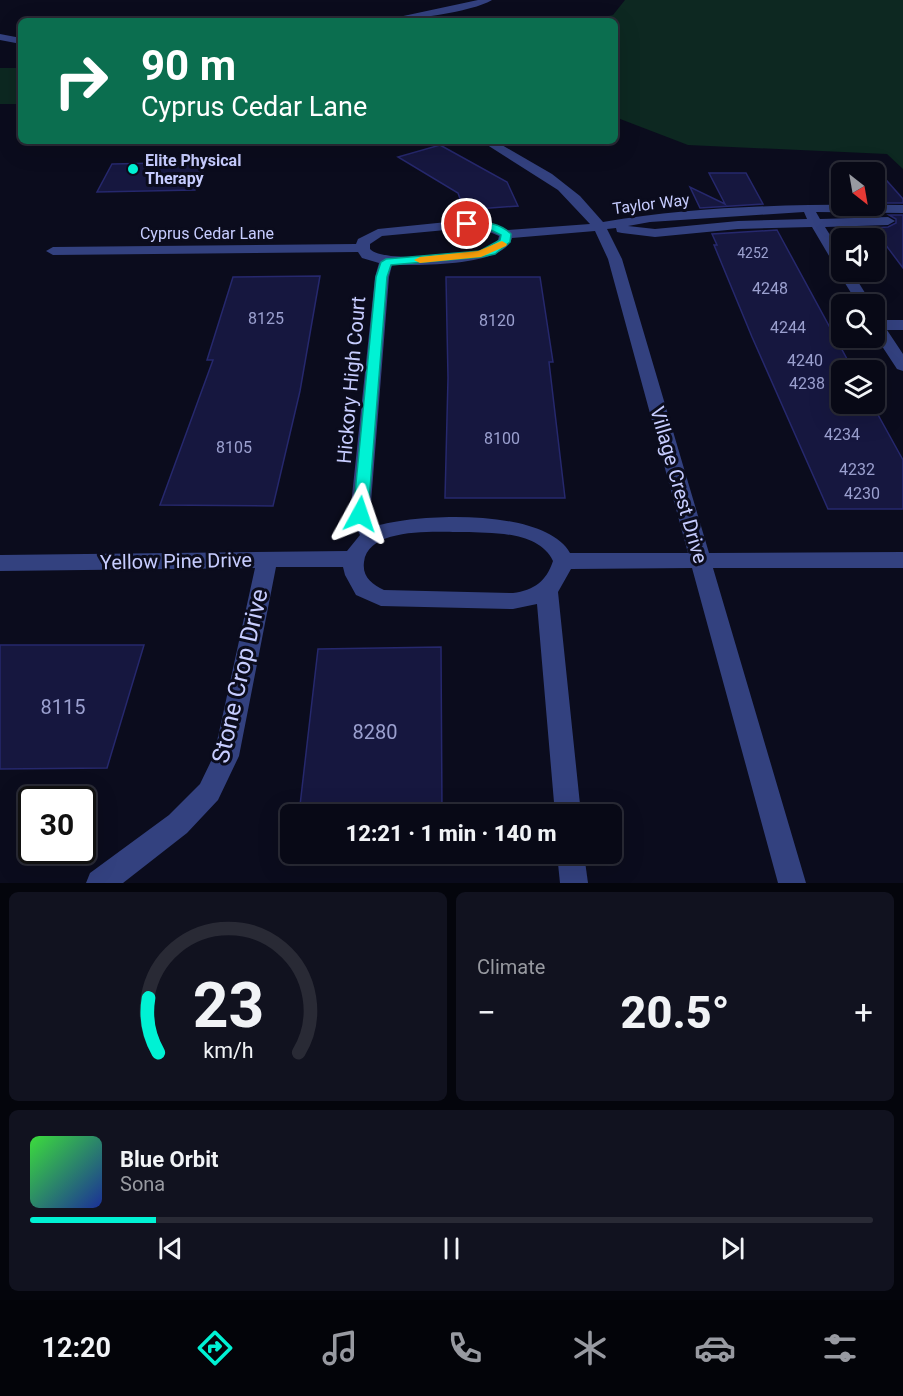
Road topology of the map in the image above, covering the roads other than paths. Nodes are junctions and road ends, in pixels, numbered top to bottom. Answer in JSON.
{"nodes":[{"id":1,"x":488,"y":0,"type":"edge"},
{"id":2,"x":401,"y":18,"type":"edge"},
{"id":3,"x":0,"y":37,"type":"edge"},
{"id":4,"x":18,"y":40,"type":"edge"},
{"id":5,"x":493,"y":144,"type":"edge"},
{"id":6,"x":807,"y":208,"type":"junction"},
{"id":7,"x":903,"y":209,"type":"edge"},
{"id":8,"x":903,"y":221,"type":"edge"},
{"id":9,"x":815,"y":222,"type":"junction"},
{"id":10,"x":599,"y":227,"type":"junction"},
{"id":11,"x":506,"y":234,"type":"junction"},
{"id":12,"x":363,"y":248,"type":"junction"},
{"id":13,"x":831,"y":248,"type":"edge"},
{"id":14,"x":53,"y":251,"type":"dead end"},
{"id":15,"x":386,"y":262,"type":"junction"},
{"id":16,"x":885,"y":324,"type":"edge"},
{"id":17,"x":903,"y":325,"type":"edge"},
{"id":18,"x":885,"y":337,"type":"edge"},
{"id":19,"x":903,"y":366,"type":"edge"},
{"id":20,"x":371,"y":537,"type":"junction"},
{"id":21,"x":352,"y":559,"type":"junction"},
{"id":22,"x":699,"y":559,"type":"junction"},
{"id":23,"x":267,"y":560,"type":"junction"},
{"id":24,"x":903,"y":560,"type":"edge"},
{"id":25,"x":563,"y":561,"type":"junction"},
{"id":26,"x":0,"y":563,"type":"edge"},
{"id":27,"x":547,"y":591,"type":"junction"},
{"id":28,"x":567,"y":804,"type":"edge"},
{"id":29,"x":573,"y":864,"type":"edge"},
{"id":30,"x":100,"y":883,"type":"edge"},
{"id":31,"x":574,"y":883,"type":"edge"},
{"id":32,"x":792,"y":883,"type":"edge"}],
"edges":[{"from":1,"to":2,"type":"street"},
{"from":3,"to":4,"type":"street"},
{"from":5,"to":10,"type":"street","name":"Village Crest Drive"},
{"from":6,"to":7,"type":"street","name":"Taylor Way"},
{"from":6,"to":9,"type":"street"},
{"from":6,"to":10,"type":"street","name":"Taylor Way"},
{"from":8,"to":9,"type":"street","name":"Taylor Way"},
{"from":9,"to":10,"type":"street","name":"Taylor Way"},
{"from":9,"to":13,"type":"street"},
{"from":10,"to":11,"type":"street"},
{"from":10,"to":22,"type":"street","name":"Village Crest Drive"},
{"from":11,"to":12,"type":"street"},
{"from":11,"to":15,"type":"street"},
{"from":12,"to":14,"type":"street","name":"Cyprus Cedar Lane"},
{"from":12,"to":15,"type":"street"},
{"from":15,"to":20,"type":"street","name":"Hickory High Court"},
{"from":16,"to":17,"type":"street"},
{"from":18,"to":19,"type":"street"},
{"from":20,"to":21,"type":"street"},
{"from":20,"to":25,"type":"street"},
{"from":21,"to":23,"type":"street","name":"Yellow Pine Drive"},
{"from":21,"to":27,"type":"street"},
{"from":22,"to":24,"type":"street"},
{"from":22,"to":25,"type":"street"},
{"from":22,"to":32,"type":"street","name":"Village Crest Drive"},
{"from":23,"to":26,"type":"street","name":"Yellow Pine Drive"},
{"from":23,"to":30,"type":"street","name":"Stone Crop Drive"},
{"from":25,"to":27,"type":"street"},
{"from":27,"to":28,"type":"street"},
{"from":29,"to":31,"type":"street"}]}
